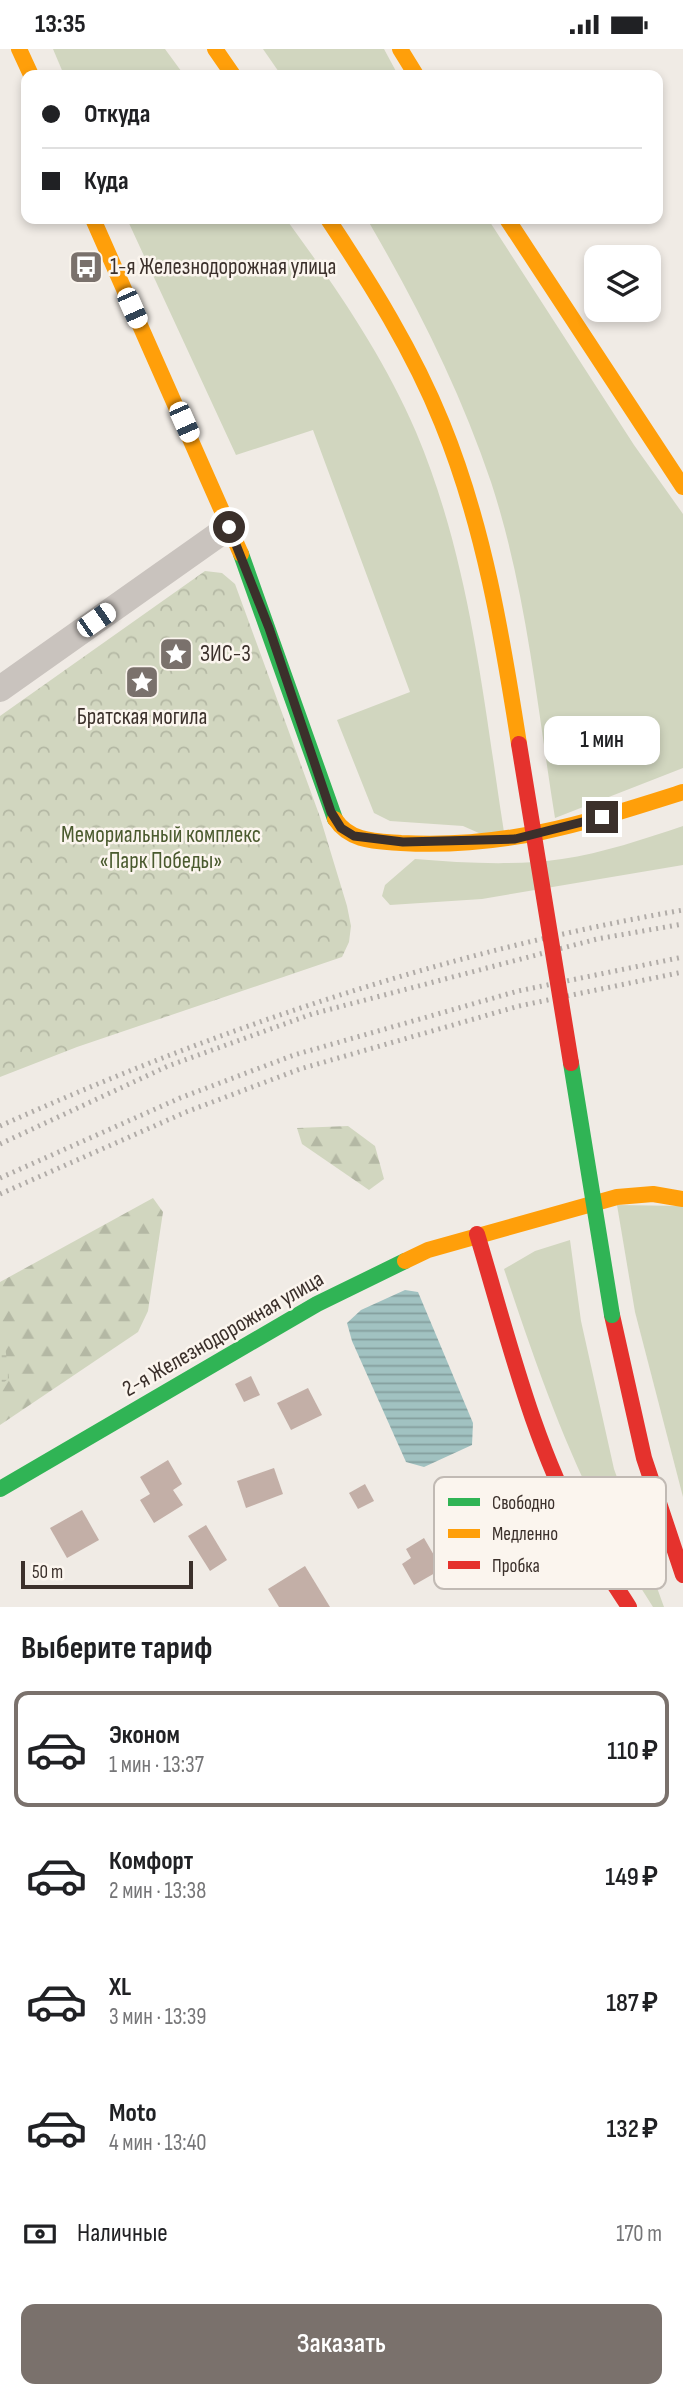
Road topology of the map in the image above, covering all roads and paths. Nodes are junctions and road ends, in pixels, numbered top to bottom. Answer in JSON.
{"nodes":[{"id":1,"x":19,"y":49,"type":"edge"},
{"id":2,"x":215,"y":49,"type":"edge"},
{"id":3,"x":400,"y":49,"type":"edge"},
{"id":4,"x":29,"y":70,"type":"edge"},
{"id":5,"x":230,"y":70,"type":"edge"},
{"id":6,"x":413,"y":70,"type":"edge"},
{"id":7,"x":95,"y":224,"type":"edge"},
{"id":8,"x":331,"y":224,"type":"edge"},
{"id":9,"x":509,"y":224,"type":"edge"},
{"id":10,"x":683,"y":487,"type":"edge"},
{"id":11,"x":229,"y":527,"type":"junction"},
{"id":12,"x":0,"y":689,"type":"edge"},
{"id":13,"x":683,"y":792,"type":"edge"},
{"id":14,"x":683,"y":1199,"type":"edge"},
{"id":15,"x":477,"y":1234,"type":"junction"},
{"id":16,"x":558,"y":1477,"type":"edge"},
{"id":17,"x":650,"y":1477,"type":"edge"},
{"id":18,"x":0,"y":1489,"type":"edge"},
{"id":19,"x":666,"y":1524,"type":"edge"},
{"id":20,"x":683,"y":1575,"type":"edge"},
{"id":21,"x":618,"y":1589,"type":"edge"},
{"id":22,"x":629,"y":1607,"type":"edge"}],
"edges":[{"from":1,"to":4,"type":"street"},
{"from":2,"to":5,"type":"street"},
{"from":3,"to":6,"type":"street"},
{"from":7,"to":11,"type":"street"},
{"from":8,"to":17,"type":"street","bridge":true},
{"from":9,"to":10,"type":"street"},
{"from":11,"to":12,"type":"street"},
{"from":11,"to":13,"type":"street"},
{"from":14,"to":15,"type":"street","name":"2-я Железнодорожная улица"},
{"from":15,"to":16,"type":"street"},
{"from":15,"to":18,"type":"street","name":"2-я Железнодорожная улица"},
{"from":19,"to":20,"type":"street","bridge":true},
{"from":21,"to":22,"type":"street"}]}
